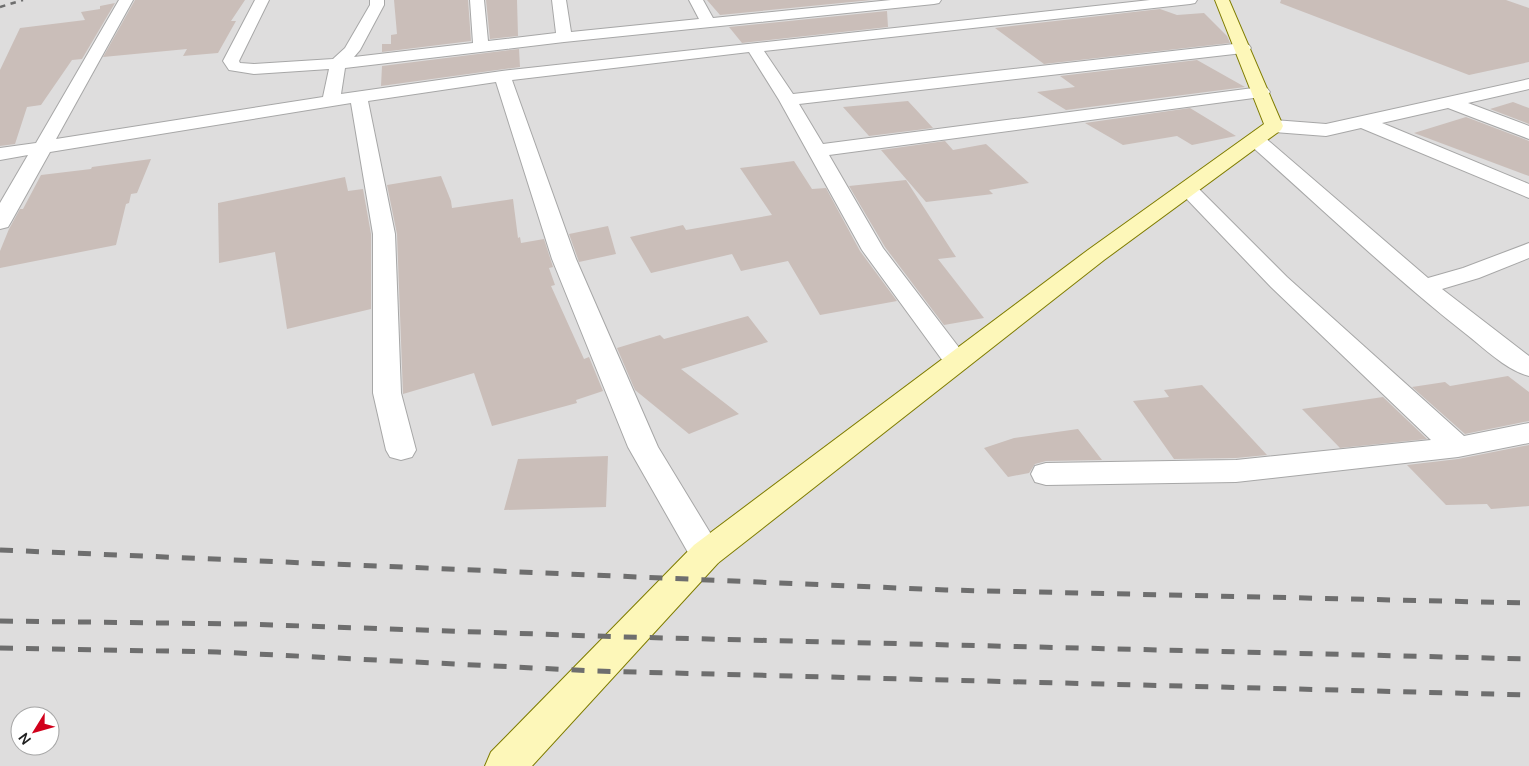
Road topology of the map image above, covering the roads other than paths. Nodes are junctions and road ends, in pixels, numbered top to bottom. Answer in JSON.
{"nodes":[{"id":1,"x":126,"y":0,"type":"edge"},
{"id":2,"x":262,"y":0,"type":"edge"},
{"id":3,"x":377,"y":0,"type":"edge"},
{"id":4,"x":478,"y":0,"type":"edge"},
{"id":5,"x":559,"y":0,"type":"edge"},
{"id":6,"x":696,"y":0,"type":"edge"},
{"id":7,"x":934,"y":0,"type":"edge"},
{"id":8,"x":1190,"y":0,"type":"edge"},
{"id":9,"x":1222,"y":0,"type":"edge"},
{"id":10,"x":709,"y":23,"type":"junction"},
{"id":11,"x":564,"y":37,"type":"junction"},
{"id":12,"x":481,"y":46,"type":"junction"},
{"id":13,"x":754,"y":47,"type":"junction"},
{"id":14,"x":1243,"y":48,"type":"junction"},
{"id":15,"x":338,"y":64,"type":"junction"},
{"id":16,"x":502,"y":76,"type":"junction"},
{"id":17,"x":1527,"y":85,"type":"edge"},
{"id":18,"x":1261,"y":92,"type":"junction"},
{"id":19,"x":359,"y":98,"type":"junction"},
{"id":20,"x":788,"y":100,"type":"junction"},
{"id":21,"x":331,"y":101,"type":"junction"},
{"id":22,"x":1452,"y":102,"type":"junction"},
{"id":23,"x":1364,"y":122,"type":"junction"},
{"id":24,"x":1265,"y":133,"type":"junction"},
{"id":25,"x":1529,"y":133,"type":"edge"},
{"id":26,"x":43,"y":147,"type":"junction"},
{"id":27,"x":817,"y":151,"type":"junction"},
{"id":28,"x":0,"y":154,"type":"edge"},
{"id":29,"x":1188,"y":188,"type":"junction"},
{"id":30,"x":1529,"y":192,"type":"edge"},
{"id":31,"x":0,"y":222,"type":"edge"},
{"id":32,"x":1529,"y":250,"type":"edge"},
{"id":33,"x":1424,"y":287,"type":"junction"},
{"id":34,"x":957,"y":362,"type":"junction"},
{"id":35,"x":1529,"y":368,"type":"edge"},
{"id":36,"x":1529,"y":433,"type":"edge"},
{"id":37,"x":1458,"y":447,"type":"junction"},
{"id":38,"x":401,"y":450,"type":"dead end"},
{"id":39,"x":1046,"y":474,"type":"dead end"},
{"id":40,"x":706,"y":554,"type":"junction"},
{"id":41,"x":505,"y":766,"type":"edge"}],
"edges":[{"from":1,"to":26,"type":"street"},
{"from":2,"to":15,"type":"street"},
{"from":3,"to":15,"type":"street"},
{"from":4,"to":12,"type":"street"},
{"from":5,"to":11,"type":"street"},
{"from":6,"to":10,"type":"street"},
{"from":7,"to":10,"type":"street"},
{"from":8,"to":13,"type":"street"},
{"from":9,"to":14,"type":"main road"},
{"from":10,"to":11,"type":"street"},
{"from":11,"to":12,"type":"street"},
{"from":12,"to":15,"type":"street"},
{"from":13,"to":16,"type":"street"},
{"from":13,"to":20,"type":"street"},
{"from":14,"to":18,"type":"main road"},
{"from":14,"to":20,"type":"street"},
{"from":15,"to":21,"type":"street"},
{"from":16,"to":19,"type":"street"},
{"from":16,"to":40,"type":"street"},
{"from":17,"to":22,"type":"street"},
{"from":18,"to":24,"type":"main road"},
{"from":18,"to":27,"type":"street"},
{"from":19,"to":21,"type":"street"},
{"from":19,"to":38,"type":"street"},
{"from":20,"to":27,"type":"street"},
{"from":21,"to":26,"type":"street"},
{"from":22,"to":23,"type":"street"},
{"from":22,"to":25,"type":"street"},
{"from":23,"to":24,"type":"street"},
{"from":23,"to":30,"type":"street"},
{"from":24,"to":29,"type":"main road"},
{"from":24,"to":33,"type":"street"},
{"from":26,"to":28,"type":"street"},
{"from":26,"to":31,"type":"street"},
{"from":27,"to":34,"type":"street"},
{"from":29,"to":34,"type":"main road"},
{"from":29,"to":37,"type":"street"},
{"from":32,"to":33,"type":"street"},
{"from":33,"to":35,"type":"street"},
{"from":34,"to":40,"type":"main road"},
{"from":36,"to":37,"type":"street"},
{"from":37,"to":39,"type":"street"},
{"from":40,"to":41,"type":"main road"}]}
